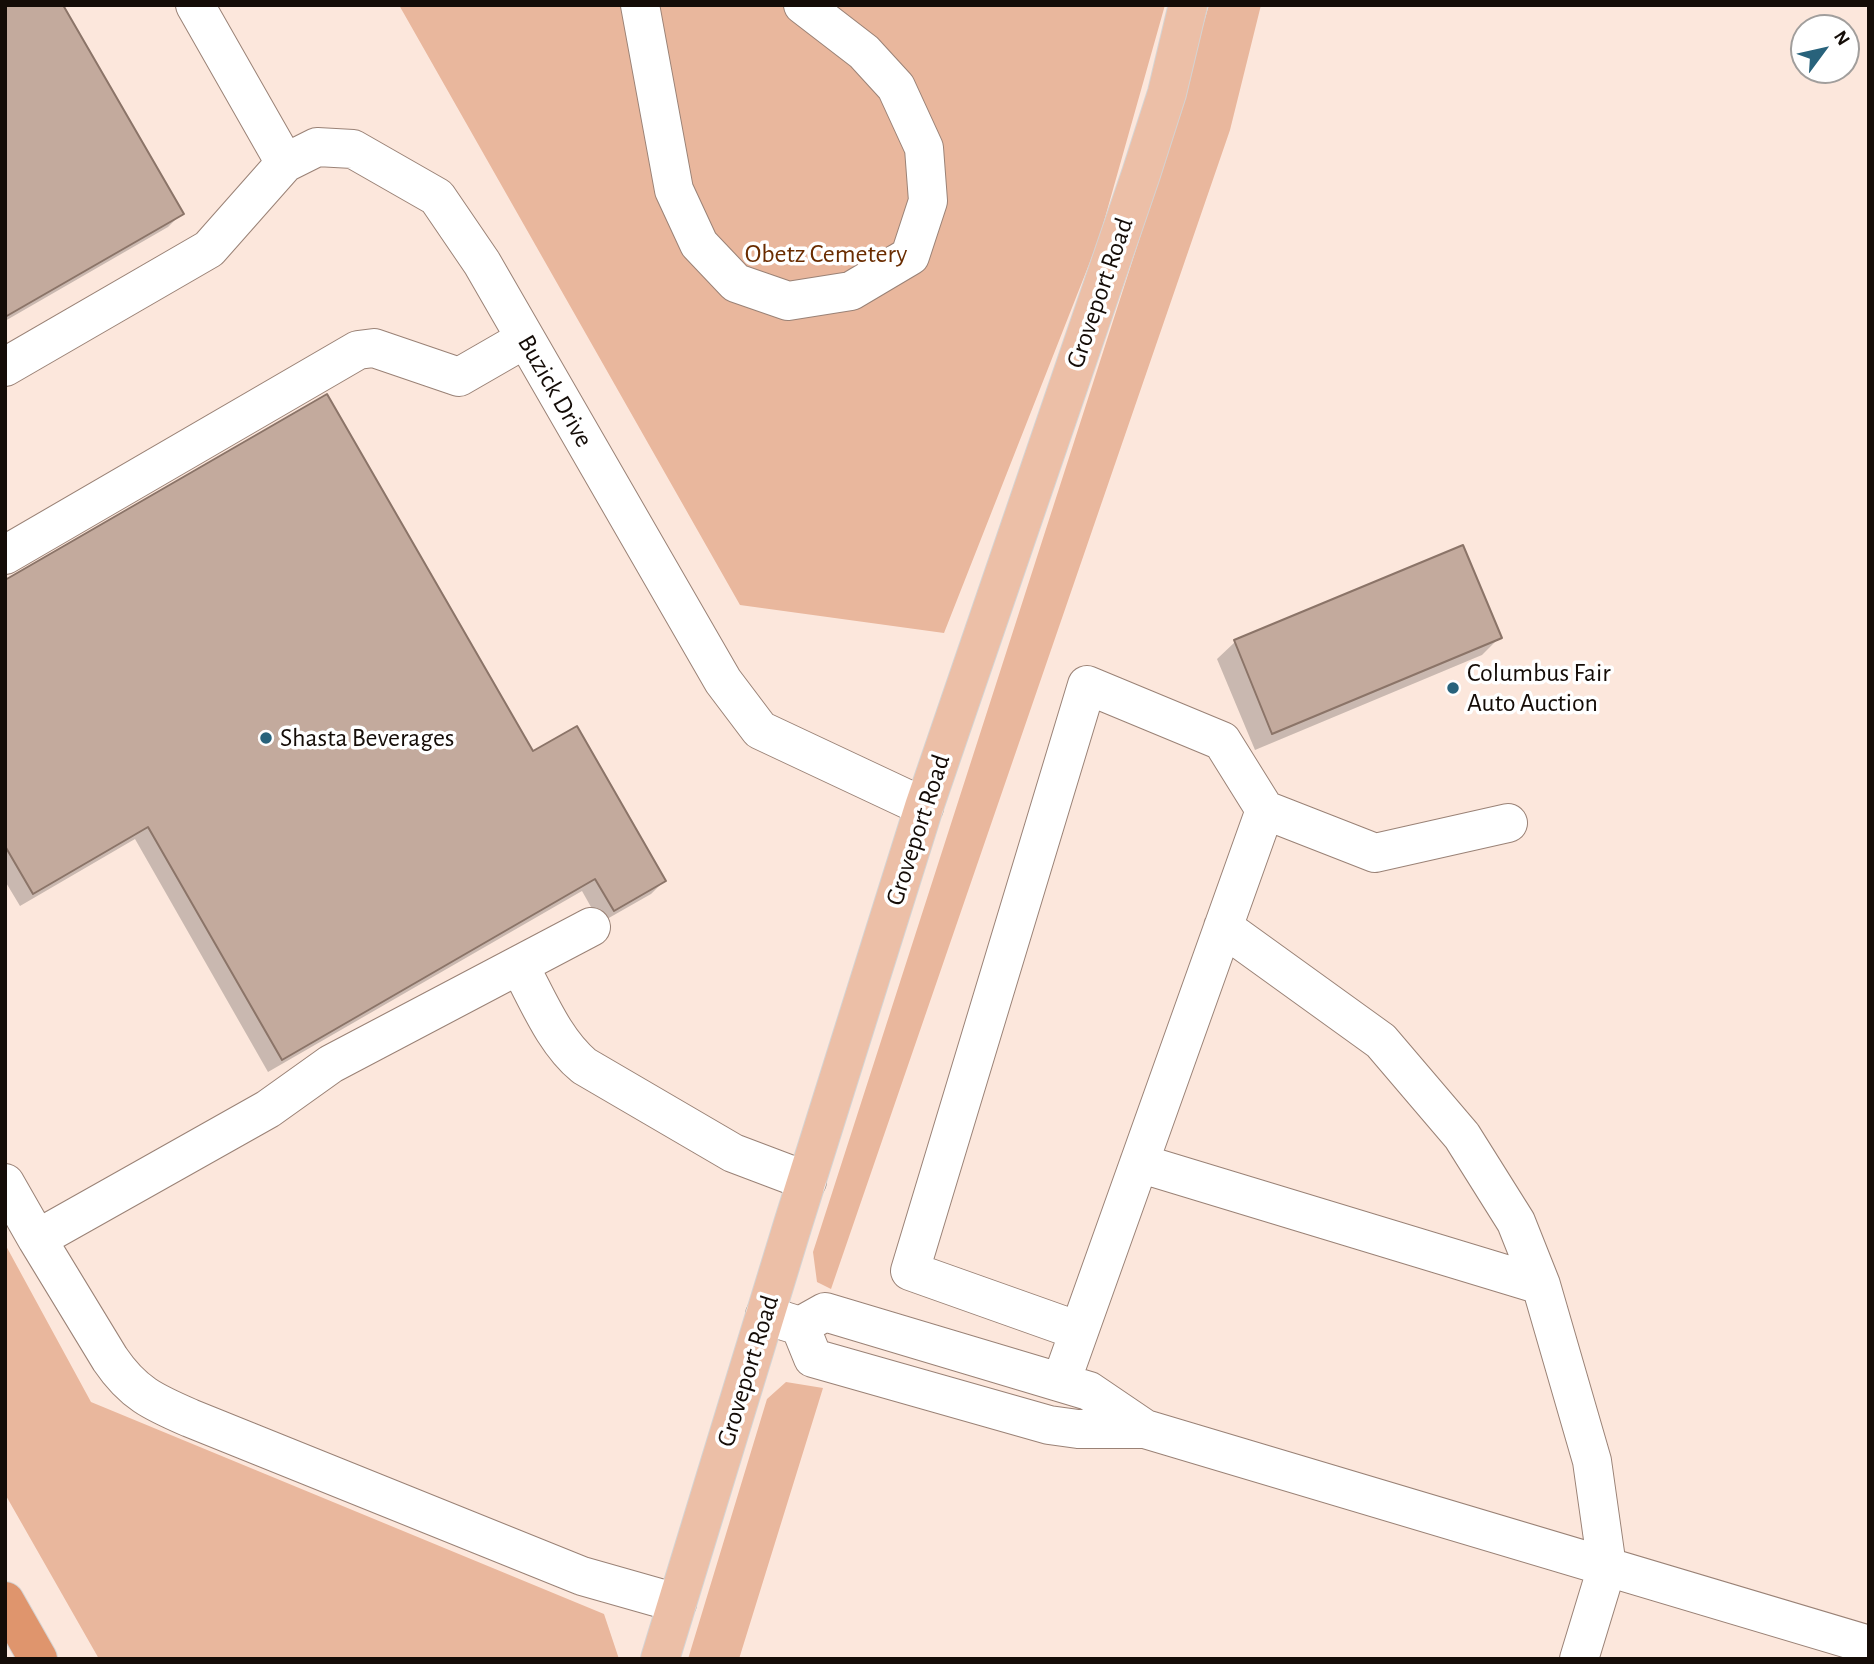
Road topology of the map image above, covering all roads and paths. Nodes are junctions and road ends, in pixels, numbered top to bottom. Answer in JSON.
{"nodes":[{"id":1,"x":195,"y":5,"type":"edge"},
{"id":2,"x":640,"y":5,"type":"edge"},
{"id":3,"x":803,"y":5,"type":"edge"},
{"id":4,"x":1188,"y":5,"type":"edge"},
{"id":5,"x":285,"y":163,"type":"junction"},
{"id":6,"x":525,"y":339,"type":"junction"},
{"id":7,"x":5,"y":367,"type":"edge"},
{"id":8,"x":5,"y":555,"type":"edge"},
{"id":9,"x":924,"y":807,"type":"junction"},
{"id":10,"x":1265,"y":810,"type":"junction"},
{"id":11,"x":1508,"y":823,"type":"dead end"},
{"id":12,"x":591,"y":927,"type":"dead end"},
{"id":13,"x":1223,"y":927,"type":"junction"},
{"id":14,"x":519,"y":965,"type":"junction"},
{"id":15,"x":1139,"y":1163,"type":"junction"},
{"id":16,"x":807,"y":1181,"type":"junction"},
{"id":17,"x":5,"y":1183,"type":"edge"},
{"id":18,"x":37,"y":1239,"type":"junction"},
{"id":19,"x":1541,"y":1285,"type":"junction"},
{"id":20,"x":782,"y":1320,"type":"junction"},
{"id":21,"x":1079,"y":1331,"type":"junction"},
{"id":22,"x":978,"y":1357,"type":"junction"},
{"id":23,"x":1061,"y":1382,"type":"junction"},
{"id":24,"x":967,"y":1402,"type":"junction"},
{"id":25,"x":1145,"y":1429,"type":"junction"},
{"id":26,"x":1606,"y":1567,"type":"junction"},
{"id":27,"x":5,"y":1601,"type":"edge"},
{"id":28,"x":677,"y":1603,"type":"junction"},
{"id":29,"x":1869,"y":1645,"type":"edge"},
{"id":30,"x":38,"y":1659,"type":"edge"},
{"id":31,"x":660,"y":1659,"type":"edge"},
{"id":32,"x":1579,"y":1659,"type":"edge"}],
"edges":[{"from":1,"to":5,"type":"lane"},
{"from":2,"to":3,"type":"lane"},
{"from":4,"to":9,"type":"main road","name":"Groveport Road"},
{"from":5,"to":6,"type":"lane","name":"Buzick Drive"},
{"from":5,"to":7,"type":"lane"},
{"from":6,"to":8,"type":"lane"},
{"from":6,"to":9,"type":"lane","name":"Buzick Drive"},
{"from":9,"to":16,"type":"main road","name":"Groveport Road"},
{"from":10,"to":11,"type":"lane"},
{"from":10,"to":13,"type":"lane"},
{"from":10,"to":21,"type":"lane"},
{"from":12,"to":14,"type":"lane"},
{"from":13,"to":15,"type":"lane"},
{"from":13,"to":19,"type":"lane"},
{"from":14,"to":16,"type":"lane"},
{"from":14,"to":18,"type":"lane"},
{"from":15,"to":19,"type":"lane"},
{"from":15,"to":21,"type":"lane"},
{"from":16,"to":20,"type":"main road","name":"Groveport Road"},
{"from":17,"to":18,"type":"lane"},
{"from":18,"to":28,"type":"lane"},
{"from":19,"to":26,"type":"lane"},
{"from":20,"to":22,"type":"lane"},
{"from":20,"to":24,"type":"lane"},
{"from":20,"to":28,"type":"main road","name":"Groveport Road"},
{"from":21,"to":23,"type":"lane"},
{"from":22,"to":23,"type":"lane"},
{"from":22,"to":24,"type":"lane"},
{"from":23,"to":25,"type":"lane"},
{"from":24,"to":25,"type":"lane"},
{"from":25,"to":26,"type":"lane"},
{"from":26,"to":29,"type":"lane"},
{"from":26,"to":32,"type":"lane"},
{"from":27,"to":30,"type":"highway"},
{"from":28,"to":31,"type":"main road","name":"Groveport Road"}]}
